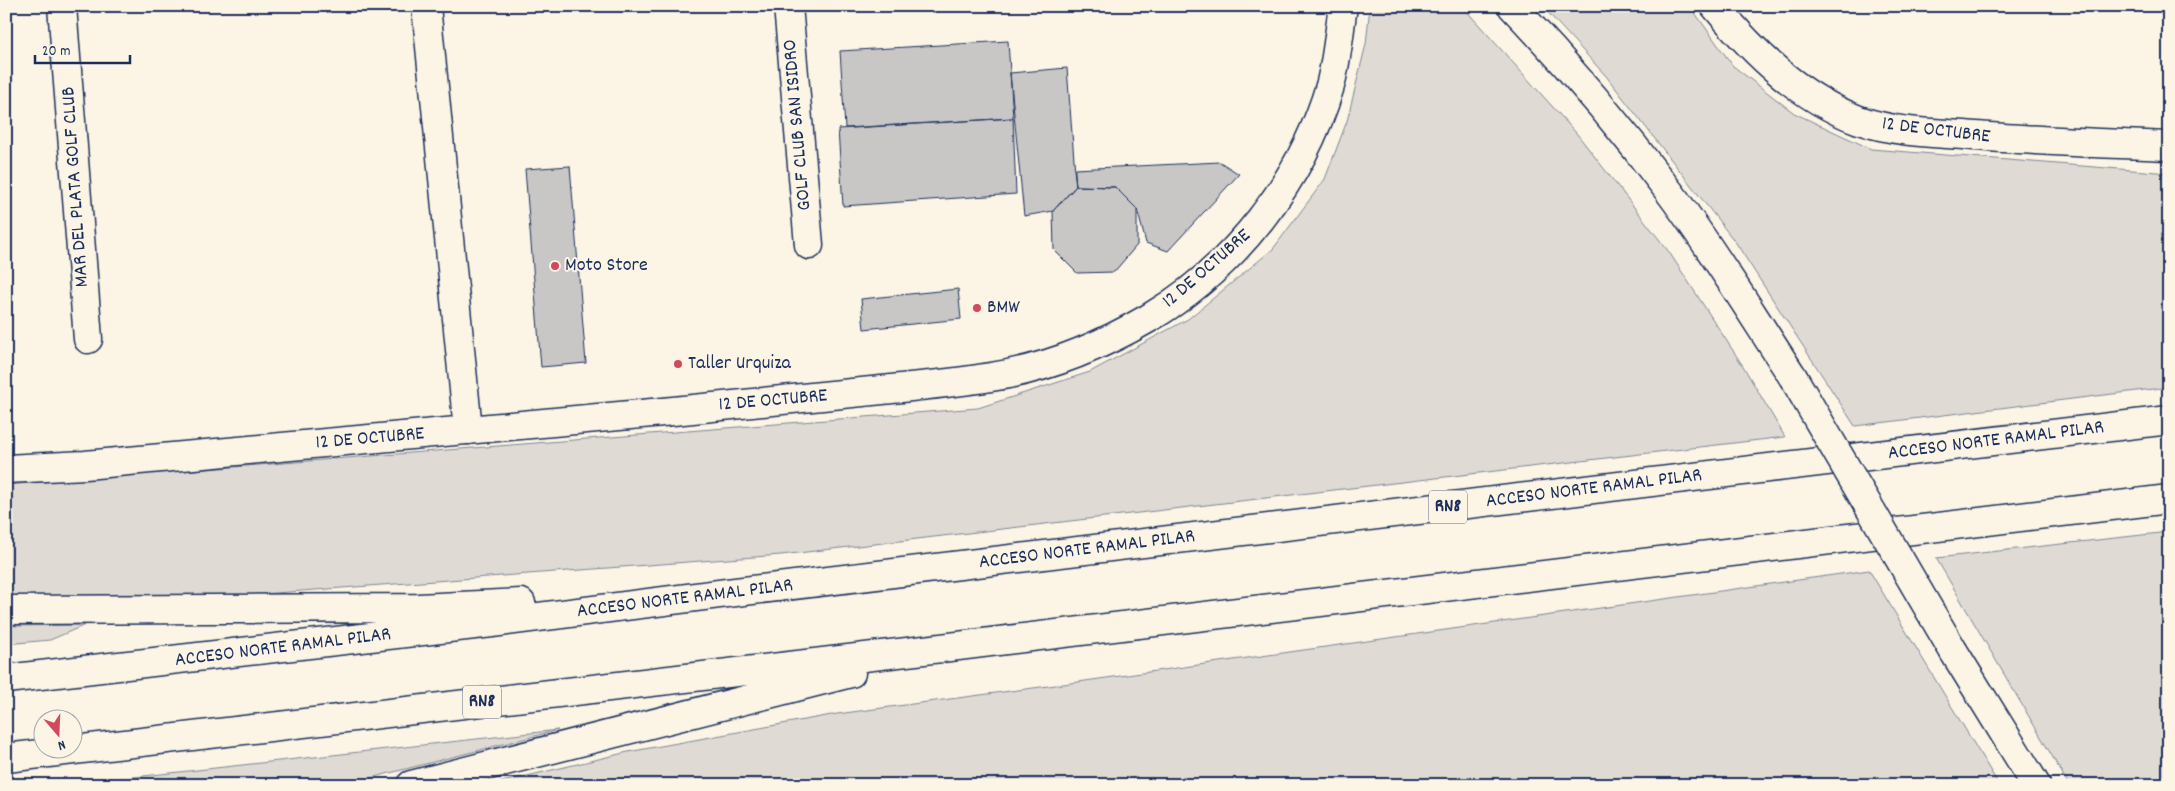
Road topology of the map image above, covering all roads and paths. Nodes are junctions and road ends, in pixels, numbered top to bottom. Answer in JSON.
{"nodes":[{"id":1,"x":62,"y":6,"type":"edge"},
{"id":2,"x":426,"y":6,"type":"edge"},
{"id":3,"x":788,"y":6,"type":"edge"},
{"id":4,"x":1342,"y":6,"type":"edge"},
{"id":5,"x":1512,"y":6,"type":"edge"},
{"id":6,"x":1715,"y":6,"type":"edge"},
{"id":7,"x":2169,"y":146,"type":"edge"},
{"id":8,"x":808,"y":244,"type":"dead end"},
{"id":9,"x":88,"y":339,"type":"dead end"},
{"id":10,"x":2169,"y":420,"type":"edge"},
{"id":11,"x":468,"y":430,"type":"junction"},
{"id":12,"x":6,"y":469,"type":"edge"},
{"id":13,"x":2169,"y":499,"type":"edge"},
{"id":14,"x":727,"y":593,"type":"junction"},
{"id":15,"x":6,"y":610,"type":"edge"},
{"id":16,"x":958,"y":646,"type":"junction"},
{"id":17,"x":6,"y":679,"type":"edge"},
{"id":18,"x":6,"y":758,"type":"edge"},
{"id":19,"x":411,"y":785,"type":"edge"},
{"id":20,"x":2036,"y":785,"type":"edge"}],
"edges":[{"from":1,"to":9,"type":"main road","name":"MAR DEL PLATA GOLF CLUB"},
{"from":2,"to":11,"type":"main road"},
{"from":3,"to":8,"type":"main road","name":"GOLF CLUB SAN ISIDRO"},
{"from":4,"to":11,"type":"main road","name":"12 DE OCTUBRE"},
{"from":5,"to":20,"type":"main road","bridge":true},
{"from":6,"to":7,"type":"main road","name":"12 DE OCTUBRE"},
{"from":10,"to":14,"type":"main road","name":"ACCESO NORTE RAMAL PILAR","number":"RN8"},
{"from":11,"to":12,"type":"main road","name":"12 DE OCTUBRE"},
{"from":13,"to":16,"type":"main road","number":"RN8"},
{"from":14,"to":15,"type":"main road"},
{"from":14,"to":17,"type":"main road","name":"ACCESO NORTE RAMAL PILAR","number":"RN8"},
{"from":16,"to":18,"type":"main road","number":"RN8"},
{"from":16,"to":19,"type":"main road"}]}
